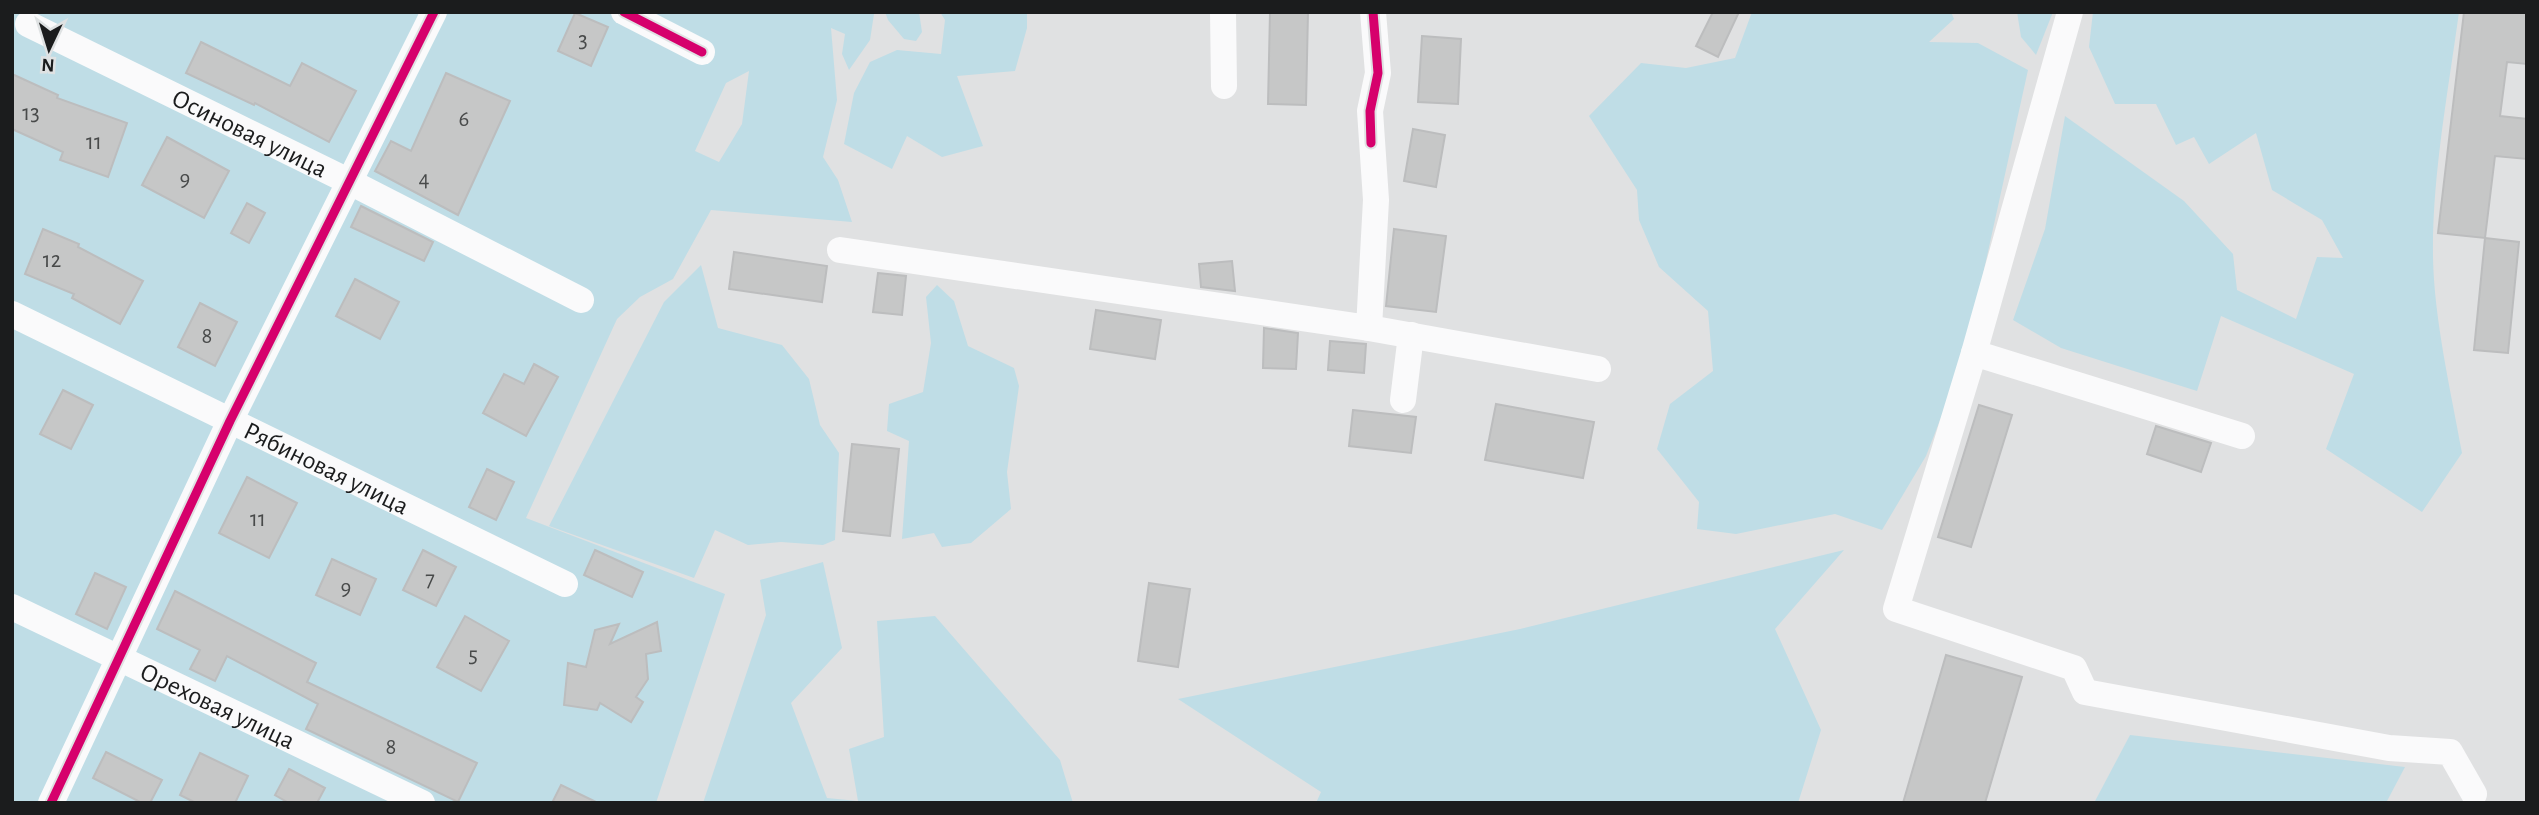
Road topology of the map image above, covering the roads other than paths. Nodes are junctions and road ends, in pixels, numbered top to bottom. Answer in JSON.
{"nodes":[{"id":1,"x":434,"y":12,"type":"edge"},
{"id":2,"x":624,"y":12,"type":"edge"},
{"id":3,"x":1223,"y":12,"type":"edge"},
{"id":4,"x":1374,"y":12,"type":"edge"},
{"id":5,"x":2070,"y":12,"type":"edge"},
{"id":6,"x":28,"y":24,"type":"dead end"},
{"id":7,"x":702,"y":52,"type":"dead end"},
{"id":8,"x":1224,"y":86,"type":"dead end"},
{"id":9,"x":348,"y":181,"type":"junction"},
{"id":10,"x":840,"y":250,"type":"dead end"},
{"id":11,"x":581,"y":300,"type":"dead end"},
{"id":12,"x":12,"y":314,"type":"edge"},
{"id":13,"x":1369,"y":328,"type":"junction"},
{"id":14,"x":1411,"y":335,"type":"junction"},
{"id":15,"x":1974,"y":353,"type":"junction"},
{"id":16,"x":1598,"y":369,"type":"dead end"},
{"id":17,"x":1404,"y":400,"type":"dead end"},
{"id":18,"x":230,"y":421,"type":"junction"},
{"id":19,"x":2242,"y":436,"type":"dead end"},
{"id":20,"x":565,"y":584,"type":"dead end"},
{"id":21,"x":12,"y":607,"type":"edge"},
{"id":22,"x":118,"y":658,"type":"junction"},
{"id":23,"x":2474,"y":794,"type":"dead end"},
{"id":24,"x":51,"y":803,"type":"edge"},
{"id":25,"x":422,"y":803,"type":"edge"}],
"edges":[{"from":1,"to":9,"type":"street"},
{"from":2,"to":7,"type":"street"},
{"from":3,"to":8,"type":"street"},
{"from":4,"to":13,"type":"street"},
{"from":5,"to":15,"type":"street"},
{"from":6,"to":9,"type":"street","name":"Осиновая улица"},
{"from":9,"to":11,"type":"street","name":"Осиновая улица"},
{"from":9,"to":18,"type":"street"},
{"from":10,"to":13,"type":"street"},
{"from":12,"to":18,"type":"street","name":"Рябиновая улица"},
{"from":13,"to":14,"type":"street"},
{"from":14,"to":16,"type":"street"},
{"from":14,"to":17,"type":"street"},
{"from":15,"to":19,"type":"street"},
{"from":15,"to":23,"type":"street"},
{"from":18,"to":20,"type":"street","name":"Рябиновая улица"},
{"from":18,"to":22,"type":"street"},
{"from":21,"to":22,"type":"street","name":"Ореховая улица"},
{"from":22,"to":24,"type":"street"},
{"from":22,"to":25,"type":"street","name":"Ореховая улица"}]}
